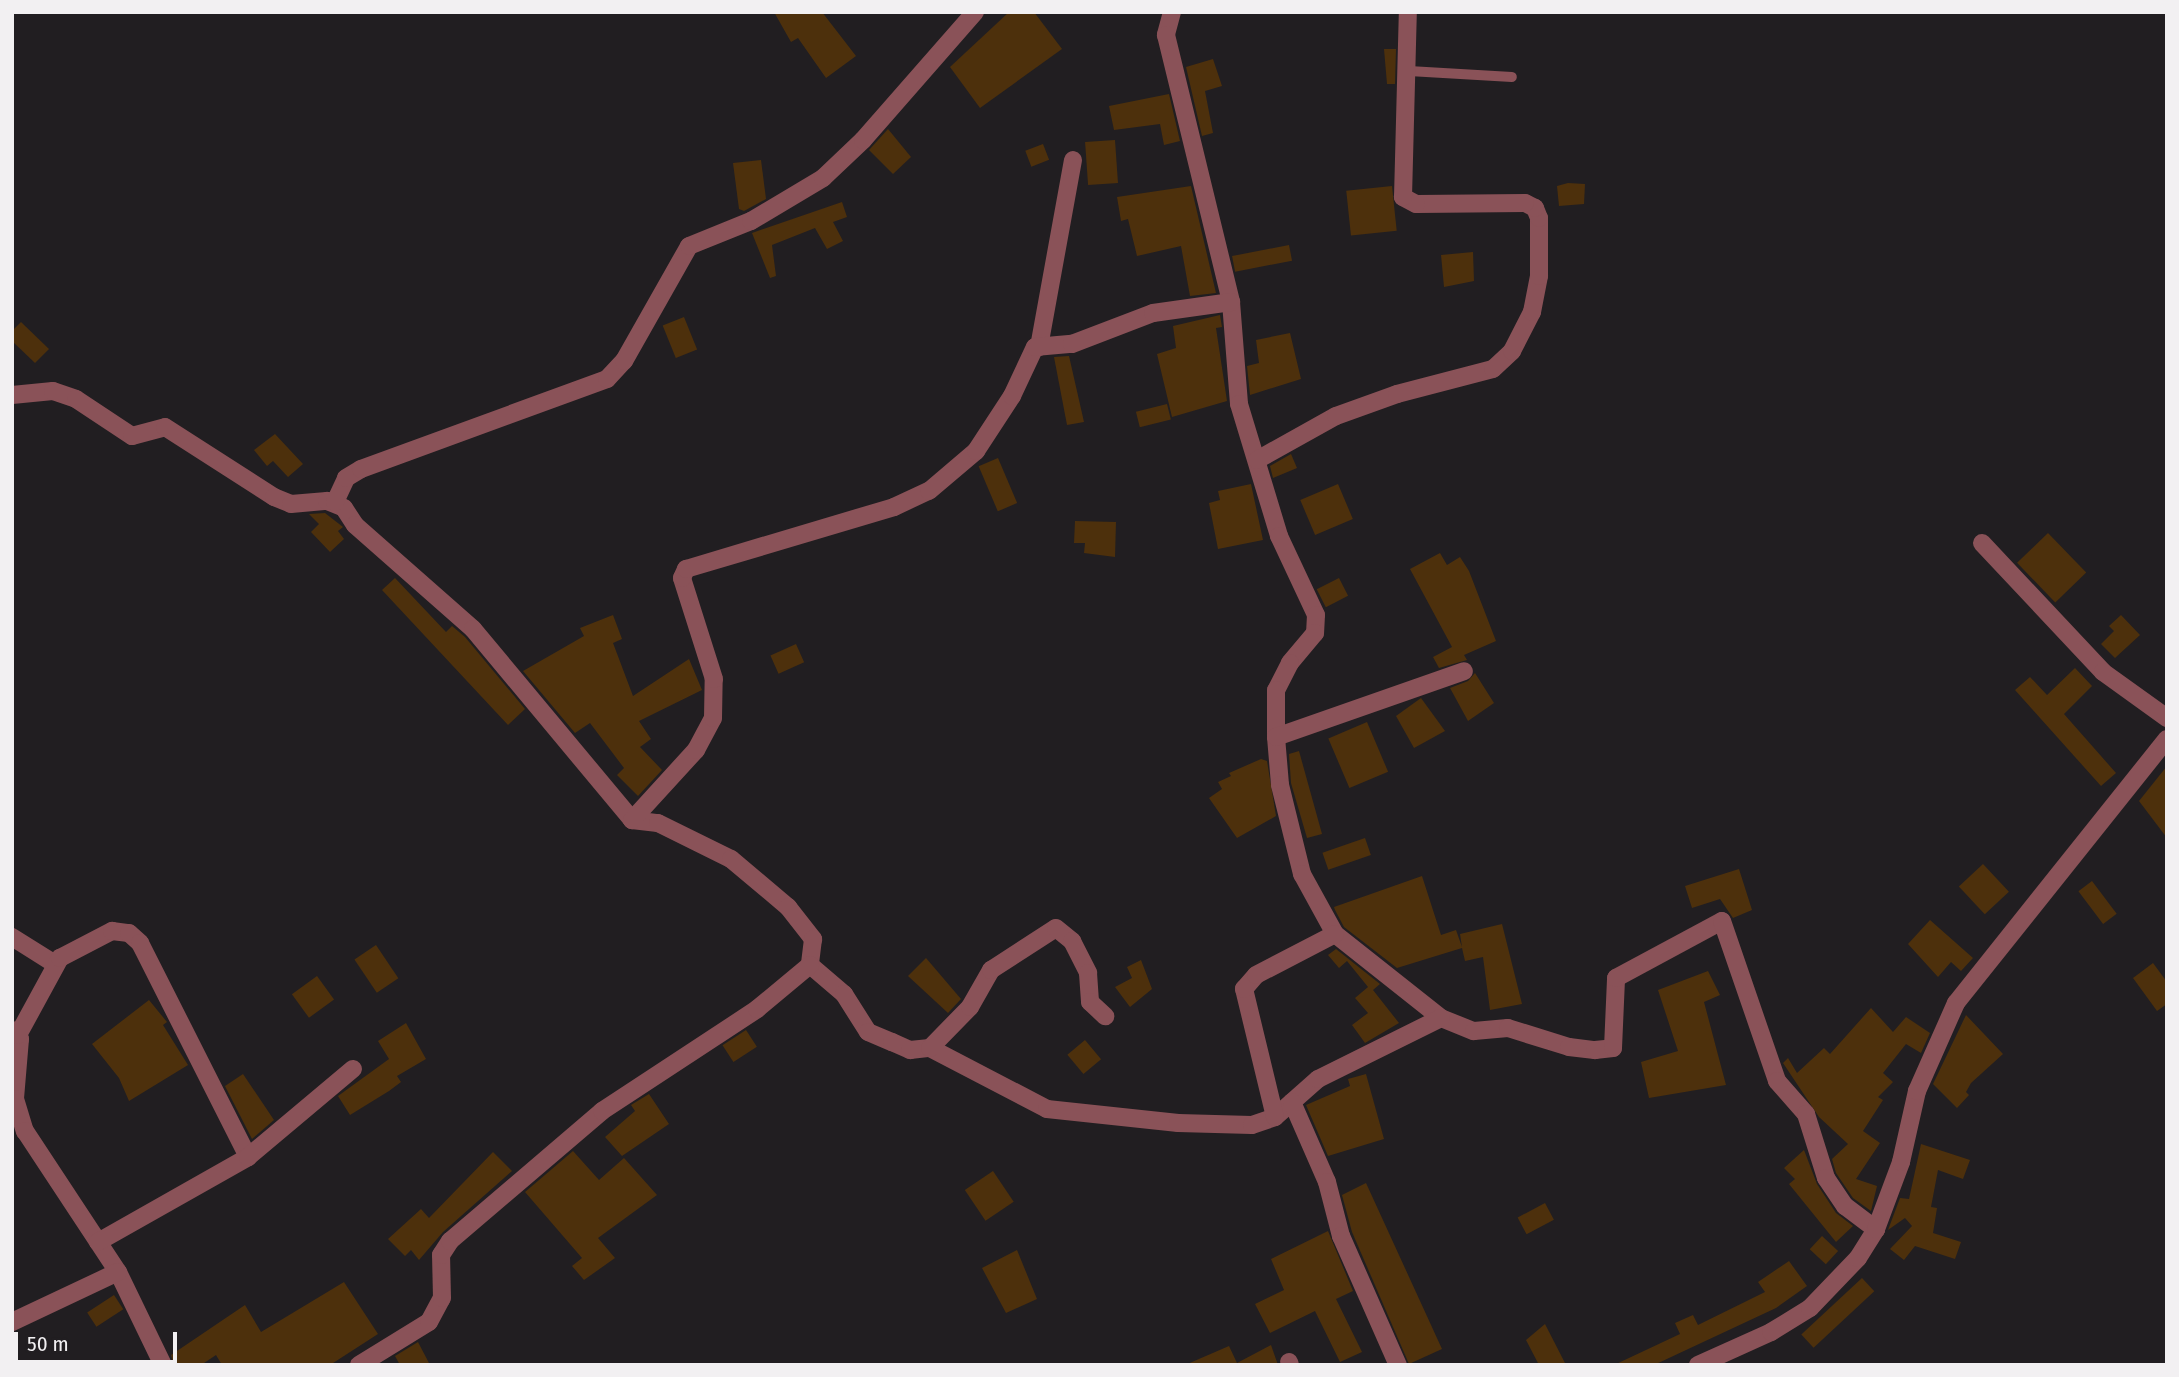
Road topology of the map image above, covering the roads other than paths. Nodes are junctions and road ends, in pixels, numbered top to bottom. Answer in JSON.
{"nodes":[{"id":1,"x":975,"y":12,"type":"edge"},
{"id":2,"x":1172,"y":12,"type":"edge"},
{"id":3,"x":1408,"y":12,"type":"edge"},
{"id":4,"x":1409,"y":71,"type":"junction"},
{"id":5,"x":1512,"y":76,"type":"dead end"},
{"id":6,"x":1073,"y":160,"type":"dead end"},
{"id":7,"x":1231,"y":302,"type":"junction"},
{"id":8,"x":1039,"y":347,"type":"junction"},
{"id":9,"x":12,"y":395,"type":"edge"},
{"id":10,"x":1257,"y":460,"type":"junction"},
{"id":11,"x":335,"y":502,"type":"junction"},
{"id":12,"x":1982,"y":543,"type":"dead end"},
{"id":13,"x":1464,"y":671,"type":"dead end"},
{"id":14,"x":2167,"y":718,"type":"edge"},
{"id":15,"x":1276,"y":737,"type":"junction"},
{"id":16,"x":2167,"y":739,"type":"edge"},
{"id":17,"x":632,"y":820,"type":"junction"},
{"id":18,"x":1335,"y":934,"type":"junction"},
{"id":19,"x":12,"y":937,"type":"edge"},
{"id":20,"x":55,"y":964,"type":"junction"},
{"id":21,"x":810,"y":965,"type":"junction"},
{"id":22,"x":1105,"y":1016,"type":"dead end"},
{"id":23,"x":1441,"y":1018,"type":"junction"},
{"id":24,"x":15,"y":1033,"type":"edge"},
{"id":25,"x":930,"y":1048,"type":"junction"},
{"id":26,"x":353,"y":1069,"type":"dead end"},
{"id":27,"x":1292,"y":1102,"type":"junction"},
{"id":28,"x":1275,"y":1117,"type":"junction"},
{"id":29,"x":248,"y":1157,"type":"junction"},
{"id":30,"x":1876,"y":1229,"type":"junction"},
{"id":31,"x":98,"y":1242,"type":"junction"},
{"id":32,"x":118,"y":1272,"type":"junction"},
{"id":33,"x":12,"y":1322,"type":"edge"},
{"id":34,"x":163,"y":1365,"type":"edge"},
{"id":35,"x":359,"y":1365,"type":"edge"},
{"id":36,"x":1398,"y":1365,"type":"edge"},
{"id":37,"x":1698,"y":1365,"type":"edge"}],
"edges":[{"from":1,"to":11,"type":"street"},
{"from":2,"to":7,"type":"street"},
{"from":3,"to":4,"type":"street"},
{"from":4,"to":5,"type":"lane"},
{"from":4,"to":10,"type":"street"},
{"from":6,"to":8,"type":"street"},
{"from":7,"to":8,"type":"street"},
{"from":7,"to":10,"type":"street"},
{"from":8,"to":17,"type":"street"},
{"from":9,"to":11,"type":"street"},
{"from":10,"to":15,"type":"street"},
{"from":11,"to":17,"type":"street"},
{"from":12,"to":14,"type":"street"},
{"from":13,"to":15,"type":"street"},
{"from":15,"to":18,"type":"street"},
{"from":16,"to":30,"type":"street"},
{"from":17,"to":21,"type":"street"},
{"from":18,"to":23,"type":"street"},
{"from":18,"to":28,"type":"street"},
{"from":19,"to":20,"type":"street"},
{"from":20,"to":24,"type":"street"},
{"from":20,"to":29,"type":"street"},
{"from":21,"to":25,"type":"street"},
{"from":21,"to":35,"type":"street"},
{"from":22,"to":25,"type":"street"},
{"from":23,"to":27,"type":"street"},
{"from":23,"to":30,"type":"street"},
{"from":24,"to":31,"type":"street"},
{"from":25,"to":28,"type":"street"},
{"from":26,"to":29,"type":"street"},
{"from":27,"to":28,"type":"street"},
{"from":27,"to":36,"type":"street"},
{"from":29,"to":31,"type":"street"},
{"from":30,"to":37,"type":"street"},
{"from":31,"to":32,"type":"street"},
{"from":32,"to":33,"type":"street"},
{"from":32,"to":34,"type":"street"}]}
